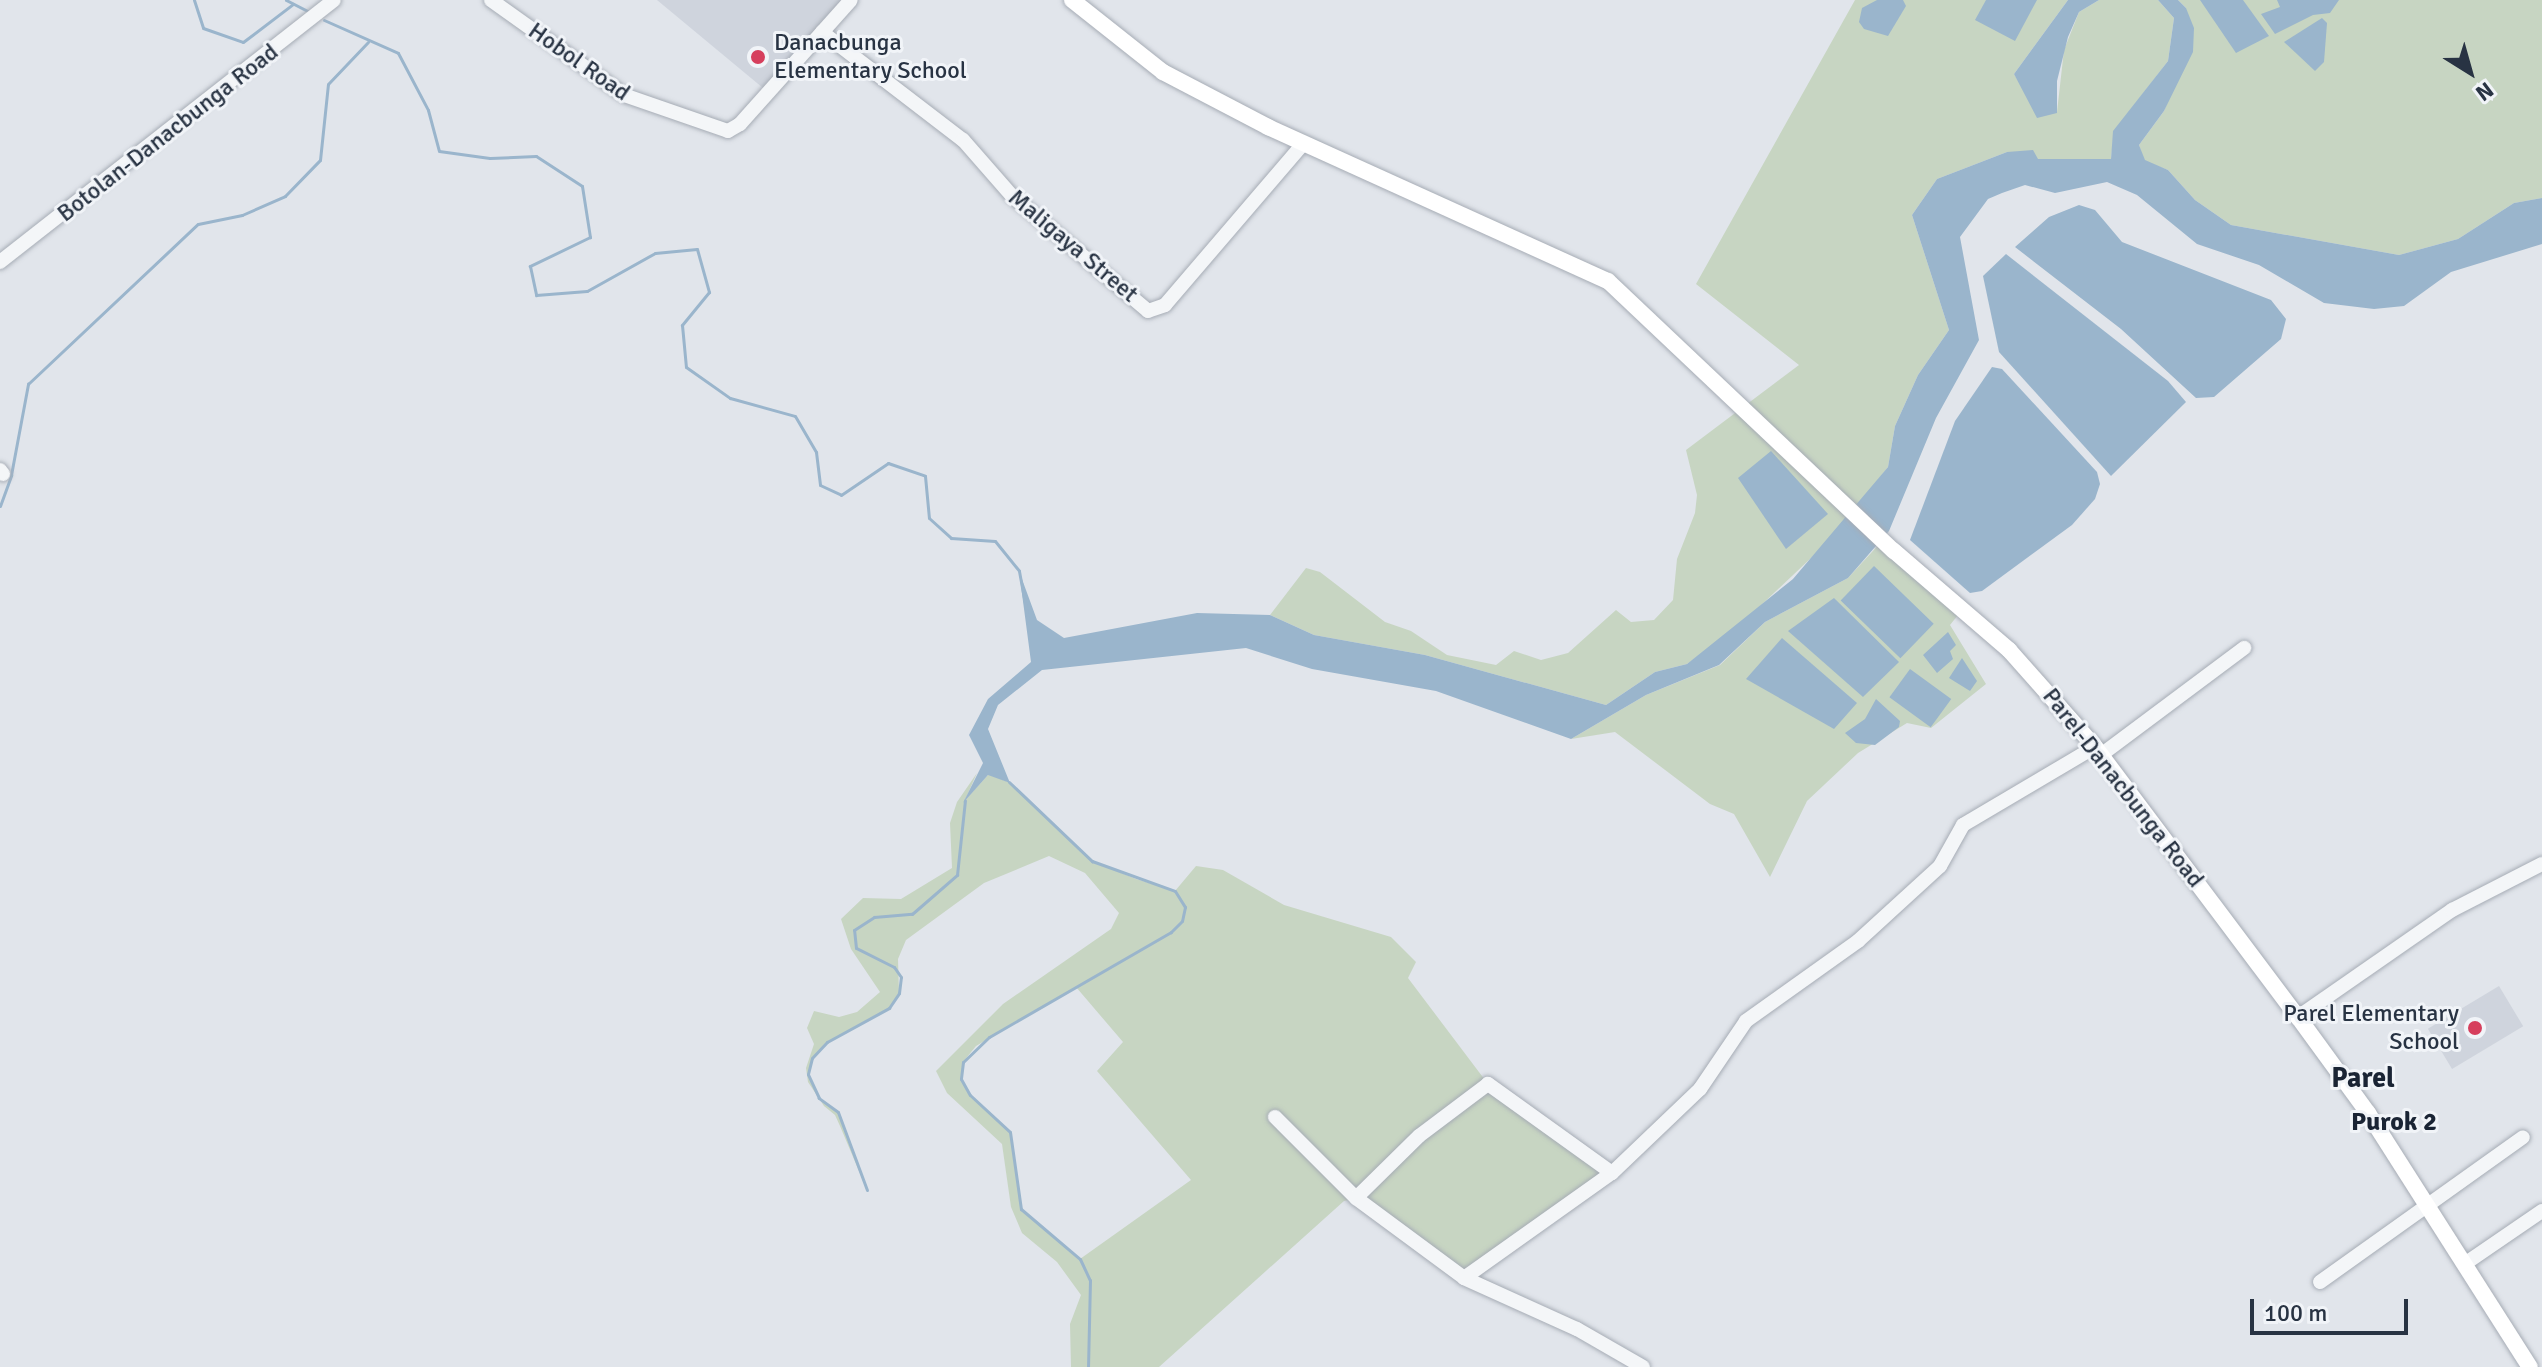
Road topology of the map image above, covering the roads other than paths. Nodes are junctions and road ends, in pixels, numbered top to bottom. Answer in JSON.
{"nodes":[{"id":1,"x":334,"y":0,"type":"edge"},
{"id":2,"x":491,"y":0,"type":"edge"},
{"id":3,"x":851,"y":0,"type":"edge"},
{"id":4,"x":1072,"y":0,"type":"edge"},
{"id":5,"x":822,"y":32,"type":"junction"},
{"id":6,"x":1304,"y":143,"type":"junction"},
{"id":7,"x":1,"y":260,"type":"edge"},
{"id":8,"x":2244,"y":648,"type":"dead end"},
{"id":9,"x":2098,"y":751,"type":"junction"},
{"id":10,"x":2542,"y":864,"type":"edge"},
{"id":11,"x":2298,"y":1017,"type":"junction"},
{"id":12,"x":1275,"y":1117,"type":"dead end"},
{"id":13,"x":2523,"y":1137,"type":"dead end"},
{"id":14,"x":1612,"y":1173,"type":"junction"},
{"id":15,"x":1356,"y":1198,"type":"junction"},
{"id":16,"x":2428,"y":1207,"type":"junction"},
{"id":17,"x":2542,"y":1211,"type":"edge"},
{"id":18,"x":2466,"y":1263,"type":"junction"},
{"id":19,"x":1464,"y":1278,"type":"junction"},
{"id":20,"x":2320,"y":1282,"type":"dead end"},
{"id":21,"x":1643,"y":1367,"type":"edge"},
{"id":22,"x":2530,"y":1367,"type":"edge"}],
"edges":[{"from":1,"to":7,"type":"street","name":"Botolan-Danacbunga Road"},
{"from":2,"to":5,"type":"street","name":"Hobol Road"},
{"from":3,"to":5,"type":"street","name":"Hobol Road"},
{"from":4,"to":6,"type":"main road","name":"Parel-Danacbunga Road"},
{"from":5,"to":6,"type":"street","name":"Maligaya Street"},
{"from":6,"to":9,"type":"main road","name":"Parel-Danacbunga Road"},
{"from":8,"to":9,"type":"street"},
{"from":9,"to":11,"type":"main road","name":"Parel-Danacbunga Road"},
{"from":9,"to":14,"type":"street"},
{"from":10,"to":11,"type":"street"},
{"from":11,"to":16,"type":"main road","name":"Parel-Danacbunga Road"},
{"from":12,"to":15,"type":"street"},
{"from":13,"to":16,"type":"street"},
{"from":14,"to":15,"type":"street"},
{"from":14,"to":19,"type":"street"},
{"from":15,"to":19,"type":"street"},
{"from":16,"to":18,"type":"main road","name":"Parel-Danacbunga Road"},
{"from":16,"to":20,"type":"street"},
{"from":17,"to":18,"type":"street"},
{"from":18,"to":22,"type":"main road","name":"Parel-Danacbunga Road"},
{"from":19,"to":21,"type":"street"}]}
